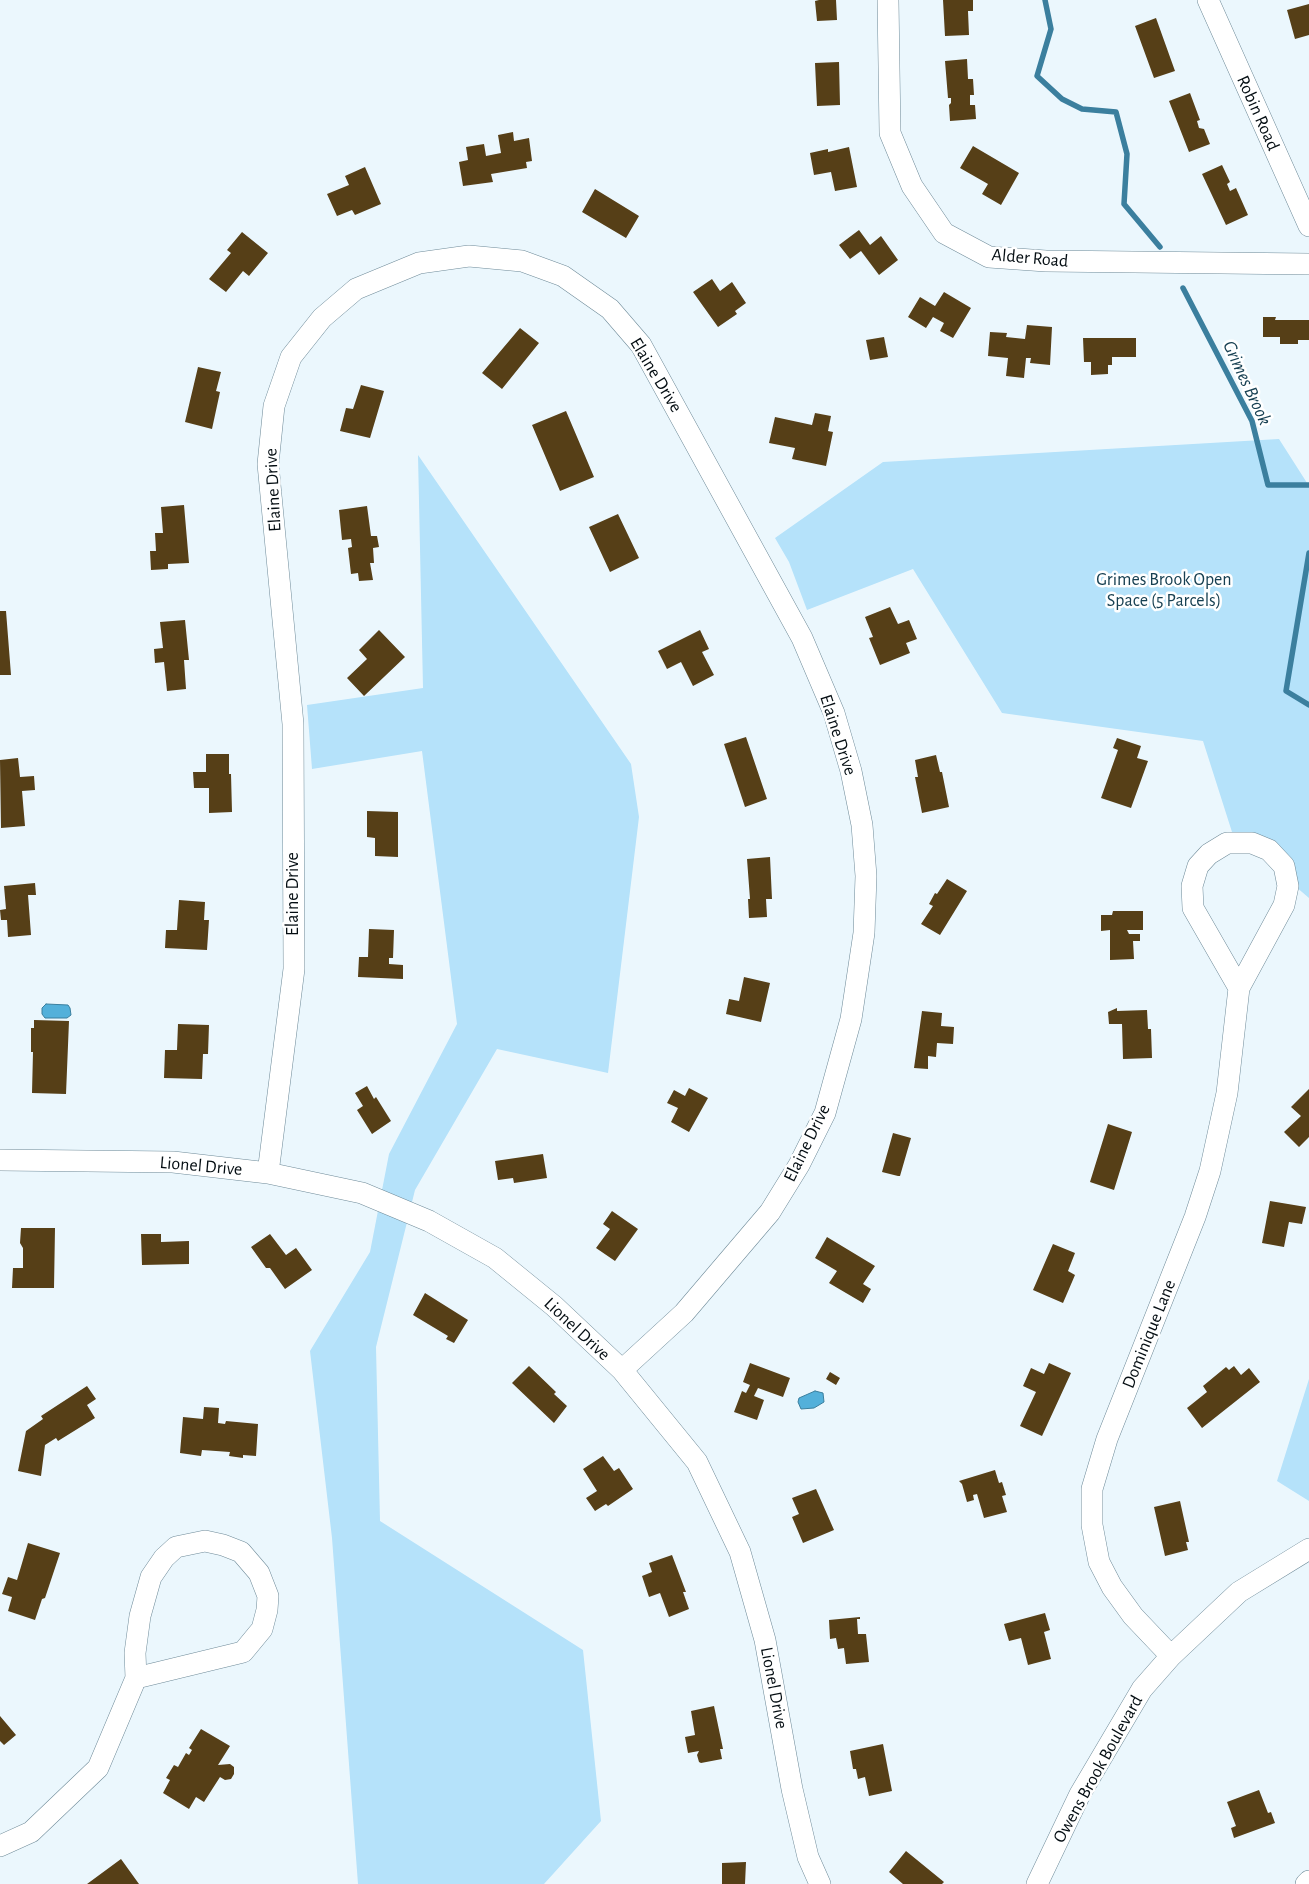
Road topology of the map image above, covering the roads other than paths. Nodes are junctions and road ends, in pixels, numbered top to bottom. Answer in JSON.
{"nodes":[{"id":1,"x":888,"y":0,"type":"edge"},
{"id":2,"x":1208,"y":0,"type":"edge"},
{"id":3,"x":1309,"y":226,"type":"edge"},
{"id":4,"x":1309,"y":264,"type":"edge"},
{"id":5,"x":1239,"y":988,"type":"junction"},
{"id":6,"x":0,"y":1160,"type":"edge"},
{"id":7,"x":268,"y":1173,"type":"junction"},
{"id":8,"x":622,"y":1370,"type":"junction"},
{"id":9,"x":1309,"y":1549,"type":"edge"},
{"id":10,"x":1172,"y":1656,"type":"junction"},
{"id":11,"x":136,"y":1678,"type":"junction"},
{"id":12,"x":0,"y":1846,"type":"edge"},
{"id":13,"x":1309,"y":1881,"type":"edge"},
{"id":14,"x":820,"y":1884,"type":"edge"},
{"id":15,"x":1037,"y":1884,"type":"edge"},
{"id":16,"x":1306,"y":1884,"type":"edge"}],
"edges":[{"from":1,"to":4,"type":"street","name":"Alder Road"},
{"from":2,"to":3,"type":"street","name":"Robin Road"},
{"from":5,"to":5,"type":"street","name":"Dominique Lane"},
{"from":5,"to":10,"type":"street","name":"Dominique Lane"},
{"from":6,"to":7,"type":"street","name":"Lionel Drive"},
{"from":7,"to":8,"type":"street","name":"Lionel Drive"},
{"from":7,"to":8,"type":"street","name":"Elaine Drive"},
{"from":8,"to":14,"type":"street","name":"Lionel Drive"},
{"from":9,"to":10,"type":"street","name":"Owens Brook Boulevard"},
{"from":10,"to":15,"type":"street","name":"Owens Brook Boulevard"},
{"from":11,"to":11,"type":"street"},
{"from":11,"to":12,"type":"street"},
{"from":13,"to":16,"type":"street"}]}
